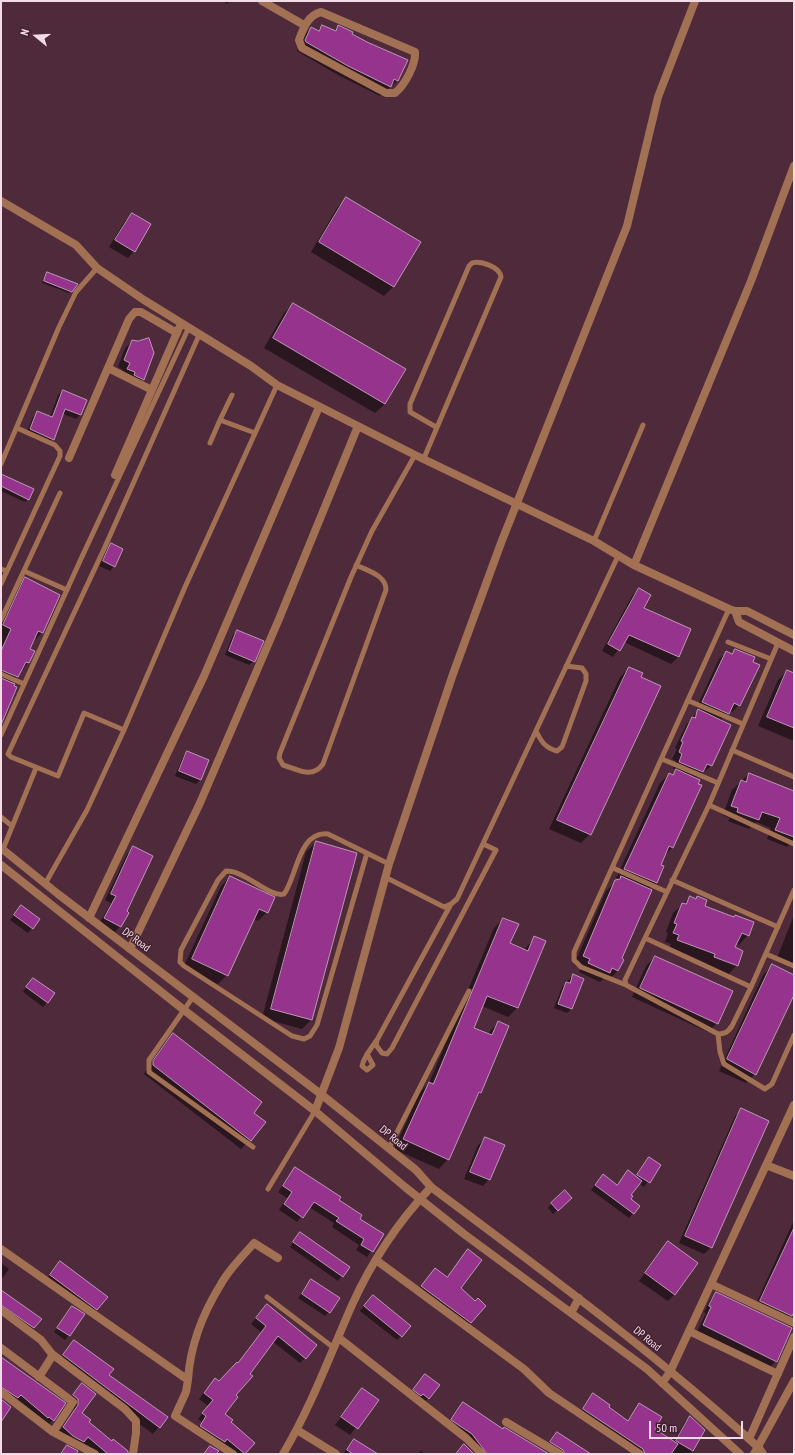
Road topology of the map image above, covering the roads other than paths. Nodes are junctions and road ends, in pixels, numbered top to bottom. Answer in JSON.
{"nodes":[{"id":1,"x":262,"y":1,"type":"edge"},
{"id":2,"x":695,"y":1,"type":"edge"},
{"id":3,"x":304,"y":25,"type":"junction"},
{"id":4,"x":794,"y":166,"type":"edge"},
{"id":5,"x":1,"y":201,"type":"edge"},
{"id":6,"x":97,"y":268,"type":"junction"},
{"id":7,"x":181,"y":322,"type":"junction"},
{"id":8,"x":189,"y":327,"type":"junction"},
{"id":9,"x":177,"y":333,"type":"junction"},
{"id":10,"x":200,"y":333,"type":"junction"},
{"id":11,"x":108,"y":368,"type":"junction"},
{"id":12,"x":277,"y":385,"type":"junction"},
{"id":13,"x":152,"y":390,"type":"junction"},
{"id":14,"x":232,"y":395,"type":"dead end"},
{"id":15,"x":319,"y":407,"type":"junction"},
{"id":16,"x":220,"y":420,"type":"junction"},
{"id":17,"x":643,"y":425,"type":"dead end"},
{"id":18,"x":358,"y":426,"type":"junction"},
{"id":19,"x":436,"y":427,"type":"junction"},
{"id":20,"x":17,"y":428,"type":"junction"},
{"id":21,"x":255,"y":433,"type":"junction"},
{"id":22,"x":210,"y":443,"type":"dead end"},
{"id":23,"x":415,"y":455,"type":"junction"},
{"id":24,"x":69,"y":458,"type":"dead end"},
{"id":25,"x":424,"y":458,"type":"junction"},
{"id":26,"x":1,"y":464,"type":"edge"},
{"id":27,"x":115,"y":475,"type":"dead end"},
{"id":28,"x":60,"y":493,"type":"dead end"},
{"id":29,"x":518,"y":504,"type":"junction"},
{"id":30,"x":594,"y":540,"type":"junction"},
{"id":31,"x":618,"y":556,"type":"junction"},
{"id":32,"x":356,"y":565,"type":"junction"},
{"id":33,"x":634,"y":565,"type":"junction"},
{"id":34,"x":1,"y":569,"type":"edge"},
{"id":35,"x":7,"y":571,"type":"junction"},
{"id":36,"x":24,"y":571,"type":"junction"},
{"id":37,"x":1,"y":584,"type":"edge"},
{"id":38,"x":67,"y":590,"type":"junction"},
{"id":39,"x":732,"y":610,"type":"junction"},
{"id":40,"x":1,"y":620,"type":"edge"},
{"id":41,"x":794,"y":635,"type":"edge"},
{"id":42,"x":728,"y":642,"type":"dead end"},
{"id":43,"x":778,"y":643,"type":"junction"},
{"id":44,"x":794,"y":651,"type":"edge"},
{"id":45,"x":771,"y":659,"type":"junction"},
{"id":46,"x":566,"y":666,"type":"junction"},
{"id":47,"x":1,"y":674,"type":"edge"},
{"id":48,"x":24,"y":684,"type":"junction"},
{"id":49,"x":689,"y":701,"type":"junction"},
{"id":50,"x":743,"y":724,"type":"junction"},
{"id":51,"x":124,"y":730,"type":"junction"},
{"id":52,"x":536,"y":731,"type":"junction"},
{"id":53,"x":1,"y":736,"type":"edge"},
{"id":54,"x":732,"y":750,"type":"junction"},
{"id":55,"x":662,"y":759,"type":"junction"},
{"id":56,"x":36,"y":768,"type":"junction"},
{"id":57,"x":794,"y":777,"type":"edge"},
{"id":58,"x":718,"y":783,"type":"junction"},
{"id":59,"x":709,"y":805,"type":"junction"},
{"id":60,"x":1,"y":817,"type":"edge"},
{"id":61,"x":12,"y":826,"type":"junction"},
{"id":62,"x":483,"y":844,"type":"junction"},
{"id":63,"x":794,"y":844,"type":"edge"},
{"id":64,"x":2,"y":849,"type":"edge"},
{"id":65,"x":367,"y":853,"type":"junction"},
{"id":66,"x":389,"y":864,"type":"junction"},
{"id":67,"x":1,"y":865,"type":"edge"},
{"id":68,"x":613,"y":868,"type":"junction"},
{"id":69,"x":385,"y":877,"type":"junction"},
{"id":70,"x":672,"y":880,"type":"junction"},
{"id":71,"x":45,"y":884,"type":"junction"},
{"id":72,"x":667,"y":892,"type":"junction"},
{"id":73,"x":793,"y":893,"type":"edge"},
{"id":74,"x":452,"y":904,"type":"junction"},
{"id":75,"x":89,"y":918,"type":"junction"},
{"id":76,"x":778,"y":927,"type":"junction"},
{"id":77,"x":645,"y":938,"type":"junction"},
{"id":78,"x":130,"y":949,"type":"junction"},
{"id":79,"x":766,"y":954,"type":"junction"},
{"id":80,"x":794,"y":966,"type":"edge"},
{"id":81,"x":626,"y":985,"type":"junction"},
{"id":82,"x":751,"y":987,"type":"junction"},
{"id":83,"x":469,"y":991,"type":"dead end"},
{"id":84,"x":193,"y":997,"type":"junction"},
{"id":85,"x":184,"y":1010,"type":"junction"},
{"id":86,"x":718,"y":1034,"type":"junction"},
{"id":87,"x":794,"y":1035,"type":"edge"},
{"id":88,"x":377,"y":1040,"type":"junction"},
{"id":89,"x":367,"y":1054,"type":"dead end"},
{"id":90,"x":322,"y":1095,"type":"junction"},
{"id":91,"x":794,"y":1105,"type":"edge"},
{"id":92,"x":315,"y":1110,"type":"junction"},
{"id":93,"x":253,"y":1148,"type":"dead end"},
{"id":94,"x":389,"y":1148,"type":"junction"},
{"id":95,"x":766,"y":1165,"type":"junction"},
{"id":96,"x":794,"y":1176,"type":"edge"},
{"id":97,"x":431,"y":1187,"type":"junction"},
{"id":98,"x":268,"y":1189,"type":"dead end"},
{"id":99,"x":420,"y":1198,"type":"junction"},
{"id":100,"x":1,"y":1249,"type":"edge"},
{"id":101,"x":278,"y":1258,"type":"dead end"},
{"id":102,"x":376,"y":1260,"type":"junction"},
{"id":103,"x":711,"y":1284,"type":"junction"},
{"id":104,"x":267,"y":1297,"type":"dead end"},
{"id":105,"x":579,"y":1298,"type":"junction"},
{"id":106,"x":1,"y":1310,"type":"edge"},
{"id":107,"x":571,"y":1313,"type":"junction"},
{"id":108,"x":794,"y":1323,"type":"edge"},
{"id":109,"x":689,"y":1331,"type":"junction"},
{"id":110,"x":794,"y":1337,"type":"edge"},
{"id":111,"x":339,"y":1338,"type":"junction"},
{"id":112,"x":1,"y":1348,"type":"edge"},
{"id":113,"x":334,"y":1348,"type":"junction"},
{"id":114,"x":52,"y":1354,"type":"junction"},
{"id":115,"x":670,"y":1372,"type":"junction"},
{"id":116,"x":778,"y":1374,"type":"junction"},
{"id":117,"x":39,"y":1376,"type":"junction"},
{"id":118,"x":188,"y":1380,"type":"junction"},
{"id":119,"x":794,"y":1381,"type":"edge"},
{"id":120,"x":662,"y":1383,"type":"junction"},
{"id":121,"x":1,"y":1392,"type":"edge"},
{"id":122,"x":506,"y":1422,"type":"dead end"},
{"id":123,"x":297,"y":1430,"type":"junction"},
{"id":124,"x":53,"y":1432,"type":"junction"},
{"id":125,"x":749,"y":1439,"type":"junction"},
{"id":126,"x":759,"y":1452,"type":"edge"},
{"id":127,"x":95,"y":1454,"type":"edge"},
{"id":128,"x":133,"y":1454,"type":"edge"},
{"id":129,"x":234,"y":1454,"type":"edge"},
{"id":130,"x":283,"y":1454,"type":"edge"},
{"id":131,"x":336,"y":1454,"type":"edge"},
{"id":132,"x":482,"y":1454,"type":"edge"},
{"id":133,"x":560,"y":1454,"type":"edge"},
{"id":134,"x":640,"y":1454,"type":"edge"},
{"id":135,"x":740,"y":1454,"type":"edge"}],
"edges":[{"from":1,"to":3,"type":"street"},
{"from":2,"to":29,"type":"street"},
{"from":3,"to":3,"type":"street"},
{"from":4,"to":33,"type":"street"},
{"from":5,"to":6,"type":"street"},
{"from":6,"to":7,"type":"street"},
{"from":6,"to":20,"type":"lane"},
{"from":7,"to":8,"type":"street"},
{"from":7,"to":9,"type":"street"},
{"from":8,"to":10,"type":"street"},
{"from":8,"to":38,"type":"lane"},
{"from":9,"to":11,"type":"street"},
{"from":9,"to":13,"type":"street"},
{"from":10,"to":12,"type":"street"},
{"from":10,"to":56,"type":"lane"},
{"from":11,"to":13,"type":"street"},
{"from":11,"to":24,"type":"street"},
{"from":12,"to":15,"type":"street"},
{"from":12,"to":21,"type":"lane"},
{"from":13,"to":27,"type":"street"},
{"from":14,"to":16,"type":"lane"},
{"from":15,"to":18,"type":"street"},
{"from":15,"to":75,"type":"street"},
{"from":16,"to":21,"type":"lane"},
{"from":16,"to":22,"type":"lane"},
{"from":17,"to":30,"type":"lane"},
{"from":18,"to":23,"type":"street"},
{"from":18,"to":78,"type":"street"},
{"from":19,"to":19,"type":"lane"},
{"from":19,"to":25,"type":"lane"},
{"from":20,"to":26,"type":"lane"},
{"from":20,"to":35,"type":"lane"},
{"from":21,"to":51,"type":"lane"},
{"from":23,"to":25,"type":"street"},
{"from":23,"to":32,"type":"lane"},
{"from":25,"to":29,"type":"street"},
{"from":28,"to":36,"type":"lane"},
{"from":29,"to":30,"type":"street"},
{"from":29,"to":66,"type":"street"},
{"from":30,"to":31,"type":"street"},
{"from":31,"to":33,"type":"street"},
{"from":31,"to":46,"type":"lane"},
{"from":32,"to":32,"type":"lane"},
{"from":33,"to":39,"type":"street"},
{"from":34,"to":35,"type":"lane"},
{"from":35,"to":37,"type":"lane"},
{"from":36,"to":38,"type":"lane"},
{"from":36,"to":40,"type":"lane"},
{"from":38,"to":48,"type":"lane"},
{"from":39,"to":41,"type":"street"},
{"from":39,"to":43,"type":"street"},
{"from":39,"to":49,"type":"lane"},
{"from":42,"to":45,"type":"lane"},
{"from":43,"to":44,"type":"street"},
{"from":43,"to":45,"type":"lane"},
{"from":45,"to":50,"type":"lane"},
{"from":46,"to":52,"type":"lane"},
{"from":46,"to":52,"type":"lane"},
{"from":47,"to":48,"type":"lane"},
{"from":48,"to":53,"type":"lane"},
{"from":49,"to":50,"type":"lane"},
{"from":49,"to":55,"type":"lane"},
{"from":50,"to":54,"type":"lane"},
{"from":51,"to":56,"type":"lane"},
{"from":51,"to":71,"type":"lane"},
{"from":52,"to":62,"type":"lane"},
{"from":54,"to":57,"type":"lane"},
{"from":54,"to":58,"type":"lane"},
{"from":55,"to":58,"type":"lane"},
{"from":55,"to":68,"type":"lane"},
{"from":56,"to":61,"type":"lane"},
{"from":58,"to":59,"type":"lane"},
{"from":59,"to":63,"type":"lane"},
{"from":59,"to":70,"type":"lane"},
{"from":60,"to":61,"type":"lane"},
{"from":61,"to":64,"type":"lane"},
{"from":62,"to":74,"type":"lane"},
{"from":62,"to":88,"type":"lane"},
{"from":64,"to":71,"type":"street","name":"DP Road"},
{"from":65,"to":65,"type":"lane"},
{"from":65,"to":66,"type":"lane"},
{"from":66,"to":69,"type":"street"},
{"from":67,"to":85,"type":"street"},
{"from":68,"to":72,"type":"lane"},
{"from":68,"to":81,"type":"lane"},
{"from":69,"to":74,"type":"lane"},
{"from":69,"to":90,"type":"street"},
{"from":70,"to":72,"type":"lane"},
{"from":70,"to":76,"type":"lane"},
{"from":71,"to":75,"type":"street","name":"DP Road"},
{"from":72,"to":77,"type":"lane"},
{"from":73,"to":76,"type":"lane"},
{"from":74,"to":88,"type":"lane"},
{"from":75,"to":78,"type":"street","name":"DP Road"},
{"from":76,"to":79,"type":"lane"},
{"from":77,"to":81,"type":"lane"},
{"from":77,"to":82,"type":"lane"},
{"from":78,"to":84,"type":"street","name":"DP Road"},
{"from":79,"to":80,"type":"lane"},
{"from":79,"to":82,"type":"lane"},
{"from":81,"to":86,"type":"lane"},
{"from":82,"to":86,"type":"lane"},
{"from":83,"to":94,"type":"lane"},
{"from":84,"to":85,"type":"lane"},
{"from":84,"to":90,"type":"street","name":"DP Road"},
{"from":85,"to":92,"type":"street"},
{"from":85,"to":93,"type":"lane"},
{"from":86,"to":87,"type":"lane"},
{"from":88,"to":89,"type":"lane"},
{"from":90,"to":92,"type":"street"},
{"from":90,"to":94,"type":"street","name":"DP Road"},
{"from":91,"to":95,"type":"street"},
{"from":92,"to":98,"type":"lane"},
{"from":92,"to":99,"type":"street"},
{"from":94,"to":97,"type":"street","name":"DP Road"},
{"from":95,"to":96,"type":"street"},
{"from":95,"to":103,"type":"street"},
{"from":97,"to":99,"type":"street"},
{"from":97,"to":105,"type":"street","name":"DP Road"},
{"from":99,"to":102,"type":"street"},
{"from":99,"to":107,"type":"street"},
{"from":100,"to":118,"type":"street"},
{"from":101,"to":118,"type":"street"},
{"from":102,"to":111,"type":"street"},
{"from":102,"to":134,"type":"street"},
{"from":103,"to":108,"type":"street"},
{"from":103,"to":109,"type":"street"},
{"from":104,"to":113,"type":"lane"},
{"from":105,"to":107,"type":"street"},
{"from":105,"to":115,"type":"street","name":"DP Road"},
{"from":106,"to":114,"type":"street"},
{"from":107,"to":120,"type":"street"},
{"from":109,"to":115,"type":"street"},
{"from":109,"to":116,"type":"street"},
{"from":110,"to":116,"type":"street"},
{"from":111,"to":113,"type":"street"},
{"from":111,"to":132,"type":"street"},
{"from":112,"to":117,"type":"street"},
{"from":113,"to":123,"type":"street"},
{"from":114,"to":117,"type":"street"},
{"from":114,"to":128,"type":"street"},
{"from":115,"to":120,"type":"street"},
{"from":115,"to":125,"type":"street","name":"DP Road"},
{"from":116,"to":125,"type":"street"},
{"from":117,"to":124,"type":"street"},
{"from":118,"to":129,"type":"street"},
{"from":119,"to":126,"type":"street"},
{"from":120,"to":135,"type":"street"},
{"from":121,"to":124,"type":"street"},
{"from":122,"to":133,"type":"street"},
{"from":123,"to":130,"type":"street"},
{"from":123,"to":131,"type":"street"},
{"from":124,"to":127,"type":"street"},
{"from":125,"to":126,"type":"street","name":"DP Road"}]}
